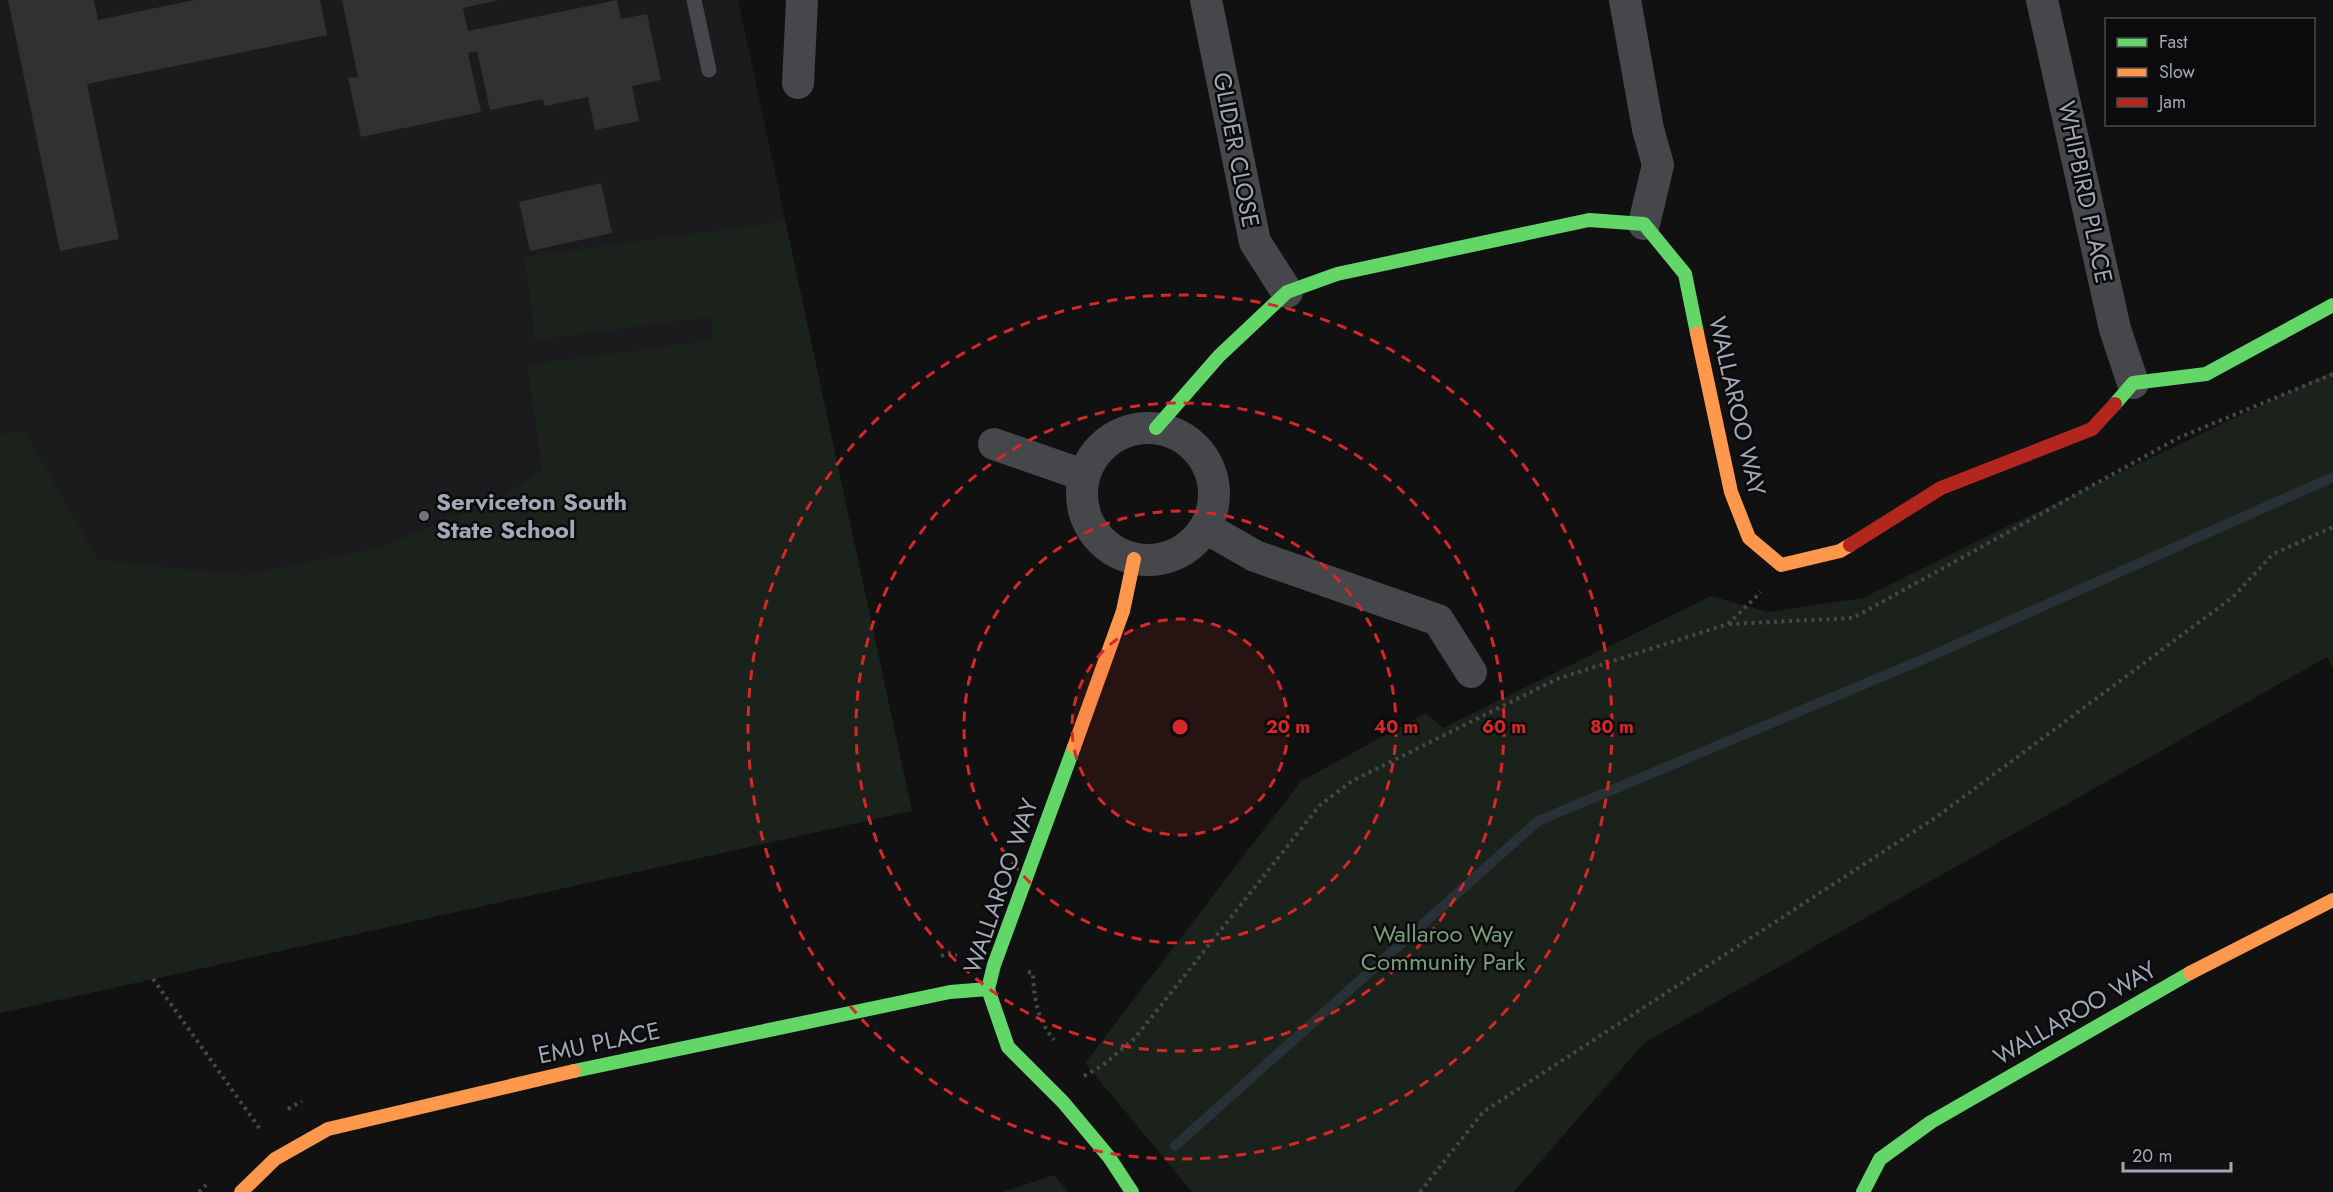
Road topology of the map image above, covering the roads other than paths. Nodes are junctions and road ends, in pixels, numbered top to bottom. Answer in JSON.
{"nodes":[{"id":1,"x":694,"y":0,"type":"edge"},
{"id":2,"x":806,"y":0,"type":"edge"},
{"id":3,"x":1206,"y":0,"type":"edge"},
{"id":4,"x":1625,"y":0,"type":"edge"},
{"id":5,"x":2042,"y":0,"type":"edge"},
{"id":6,"x":709,"y":70,"type":"dead end"},
{"id":7,"x":798,"y":83,"type":"dead end"},
{"id":8,"x":1644,"y":224,"type":"junction"},
{"id":9,"x":1287,"y":292,"type":"junction"},
{"id":10,"x":2333,"y":305,"type":"edge"},
{"id":11,"x":2133,"y":383,"type":"junction"},
{"id":12,"x":1156,"y":428,"type":"junction"},
{"id":13,"x":994,"y":444,"type":"dead end"},
{"id":14,"x":1083,"y":475,"type":"junction"},
{"id":15,"x":1206,"y":528,"type":"junction"},
{"id":16,"x":1134,"y":559,"type":"junction"},
{"id":17,"x":1471,"y":672,"type":"dead end"},
{"id":18,"x":2333,"y":900,"type":"edge"},
{"id":19,"x":988,"y":989,"type":"junction"},
{"id":20,"x":241,"y":1192,"type":"edge"},
{"id":21,"x":1132,"y":1192,"type":"edge"},
{"id":22,"x":1863,"y":1192,"type":"edge"}],
"edges":[{"from":1,"to":6,"type":"lane"},
{"from":2,"to":7,"type":"street"},
{"from":3,"to":9,"type":"street","name":"GLIDER CLOSE"},
{"from":4,"to":8,"type":"street"},
{"from":5,"to":11,"type":"street","name":"WHIPBIRD PLACE"},
{"from":8,"to":9,"type":"street"},
{"from":8,"to":11,"type":"street","name":"WALLAROO WAY"},
{"from":9,"to":12,"type":"street"},
{"from":10,"to":11,"type":"street"},
{"from":12,"to":14,"type":"street"},
{"from":12,"to":15,"type":"street"},
{"from":13,"to":14,"type":"street"},
{"from":14,"to":16,"type":"street"},
{"from":15,"to":16,"type":"street"},
{"from":15,"to":17,"type":"street"},
{"from":16,"to":19,"type":"street","name":"WALLAROO WAY"},
{"from":18,"to":22,"type":"street","name":"WALLAROO WAY"},
{"from":19,"to":20,"type":"street","name":"EMU PLACE"},
{"from":19,"to":21,"type":"street","name":"WALLAROO WAY"}]}
